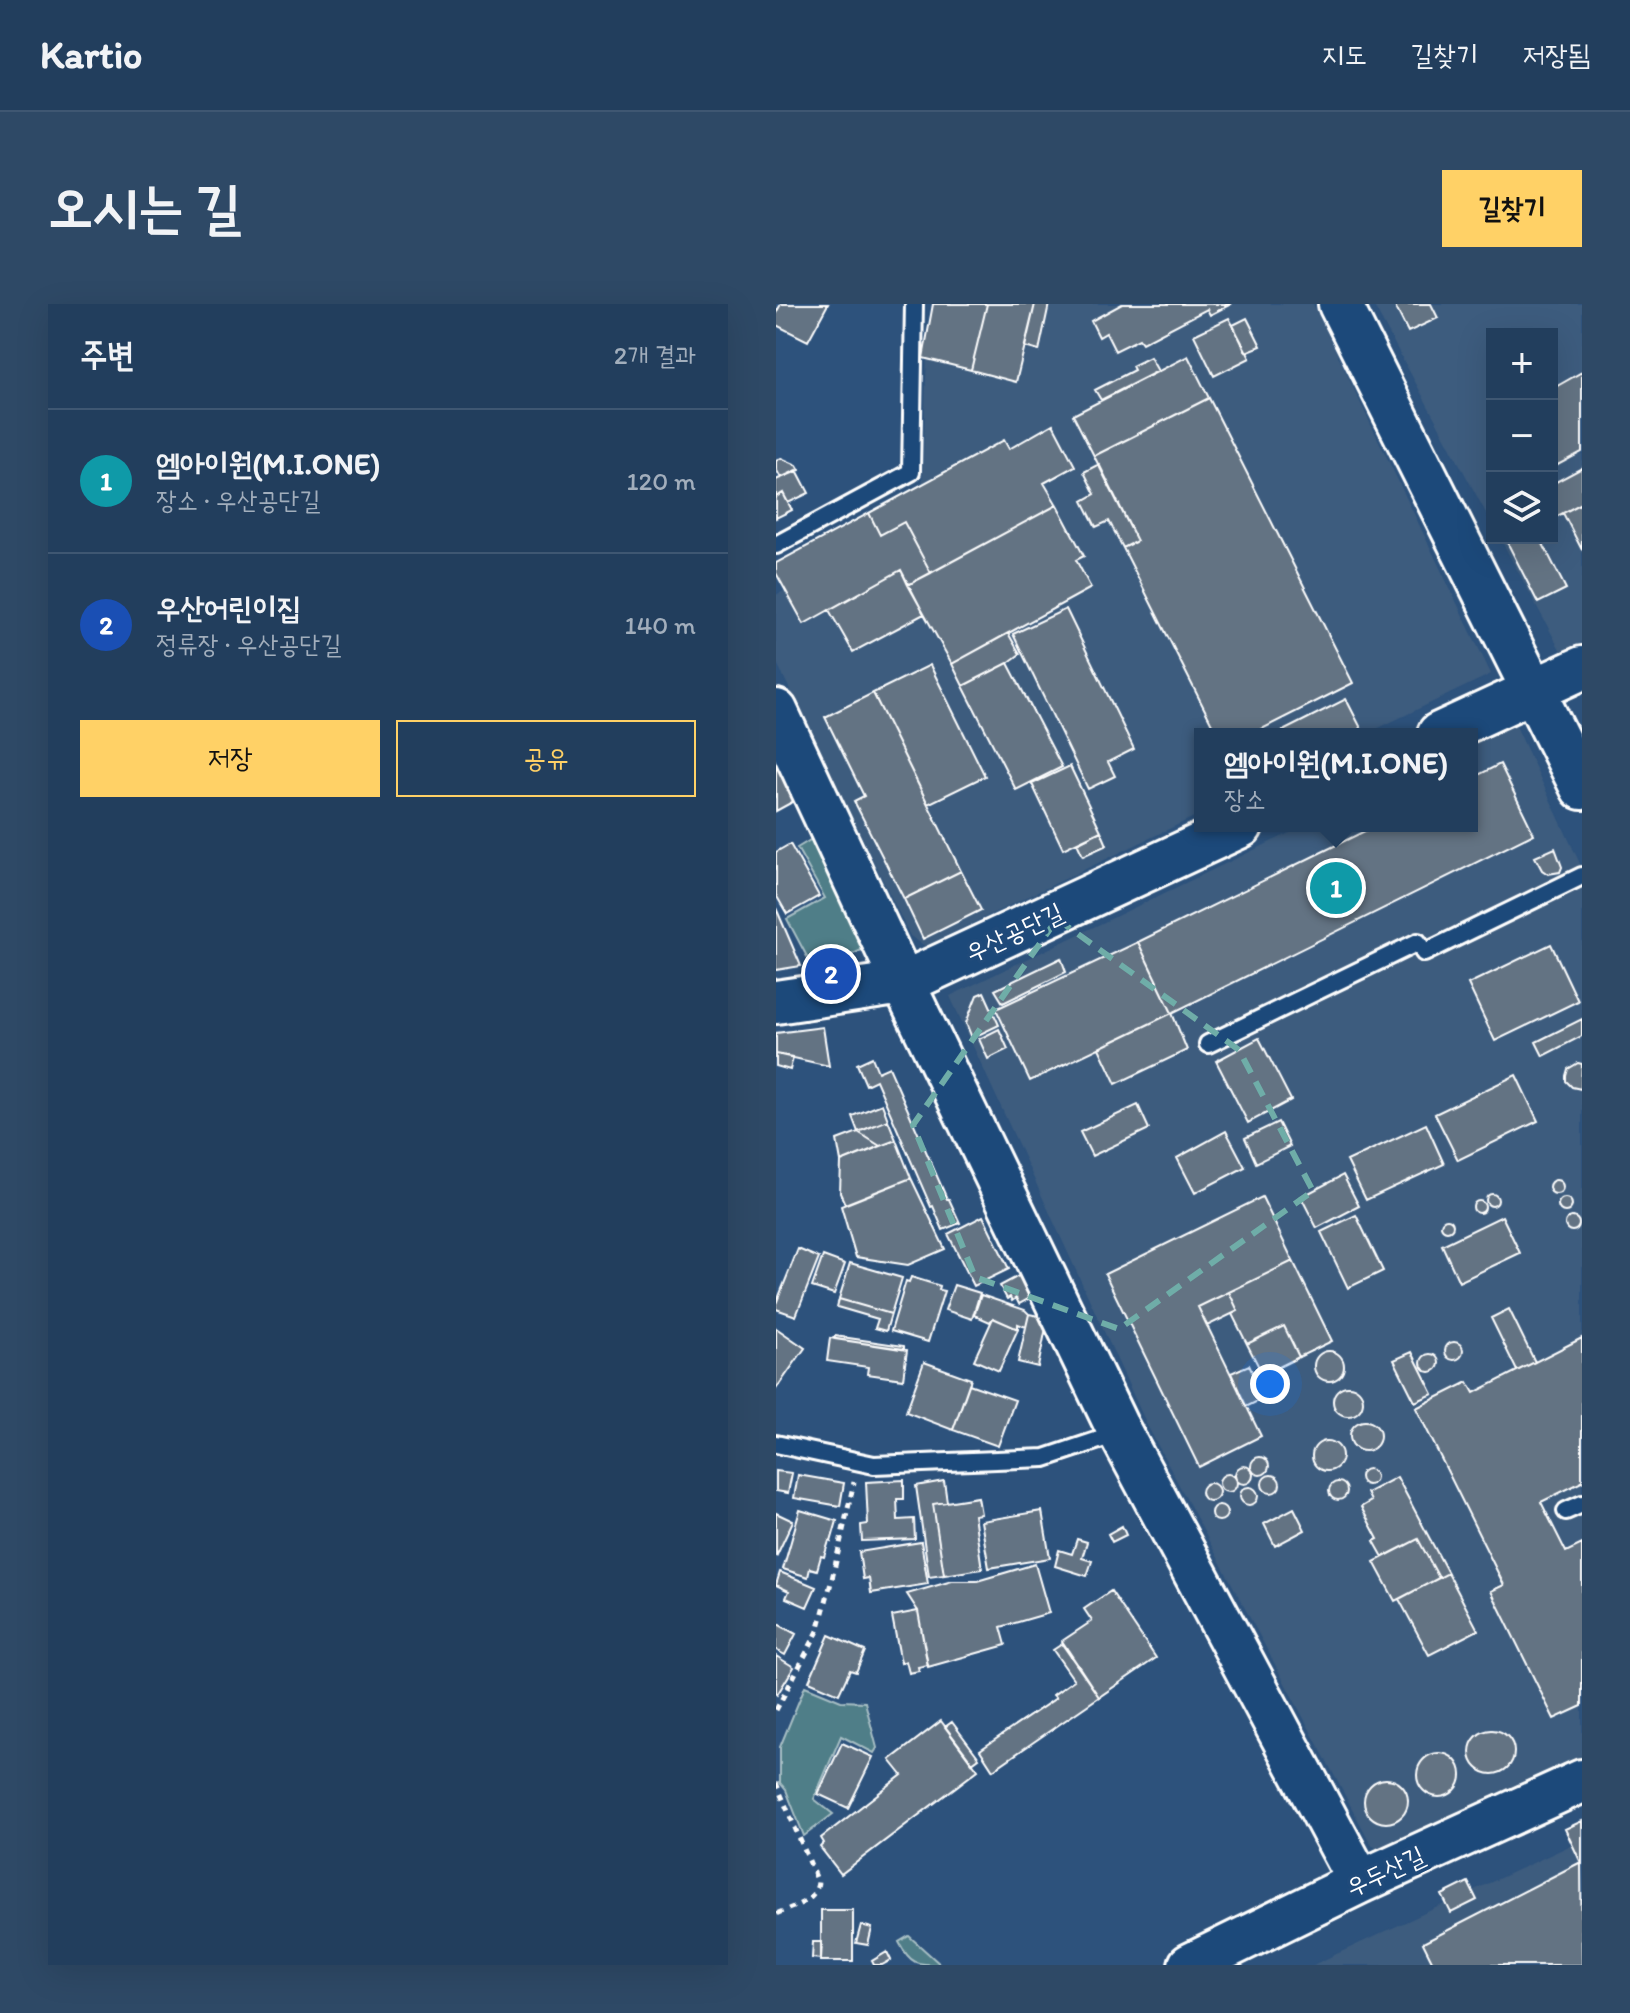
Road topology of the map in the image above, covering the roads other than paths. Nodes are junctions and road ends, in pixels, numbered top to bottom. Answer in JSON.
{"nodes":[{"id":1,"x":914,"y":304,"type":"edge"},
{"id":2,"x":1340,"y":304,"type":"edge"},
{"id":3,"x":776,"y":545,"type":"edge"},
{"id":4,"x":1582,"y":668,"type":"edge"},
{"id":5,"x":1534,"y":690,"type":"junction"},
{"id":6,"x":776,"y":711,"type":"edge"},
{"id":7,"x":1452,"y":728,"type":"edge"},
{"id":8,"x":1582,"y":788,"type":"edge"},
{"id":9,"x":1228,"y":832,"type":"edge"},
{"id":10,"x":1582,"y":876,"type":"edge"},
{"id":11,"x":903,"y":983,"type":"junction"},
{"id":12,"x":776,"y":1002,"type":"edge"},
{"id":13,"x":1208,"y":1044,"type":"dead end"},
{"id":14,"x":1121,"y":1433,"type":"junction"},
{"id":15,"x":776,"y":1444,"type":"edge"},
{"id":16,"x":1582,"y":1504,"type":"edge"},
{"id":17,"x":1566,"y":1511,"type":"dead end"},
{"id":18,"x":1582,"y":1781,"type":"edge"},
{"id":19,"x":1360,"y":1882,"type":"junction"},
{"id":20,"x":1190,"y":1965,"type":"edge"}],
"edges":[{"from":1,"to":3,"type":"lane"},
{"from":2,"to":5,"type":"street"},
{"from":4,"to":5,"type":"street"},
{"from":5,"to":7,"type":"street"},
{"from":5,"to":8,"type":"street"},
{"from":6,"to":11,"type":"street"},
{"from":9,"to":11,"type":"street","name":"우산공단길"},
{"from":10,"to":13,"type":"lane"},
{"from":11,"to":12,"type":"street","name":"우산공단길"},
{"from":11,"to":14,"type":"street"},
{"from":14,"to":15,"type":"lane"},
{"from":14,"to":19,"type":"street"},
{"from":16,"to":17,"type":"lane"},
{"from":18,"to":19,"type":"street","name":"우두산길"},
{"from":19,"to":20,"type":"street","name":"우두산길"}]}
